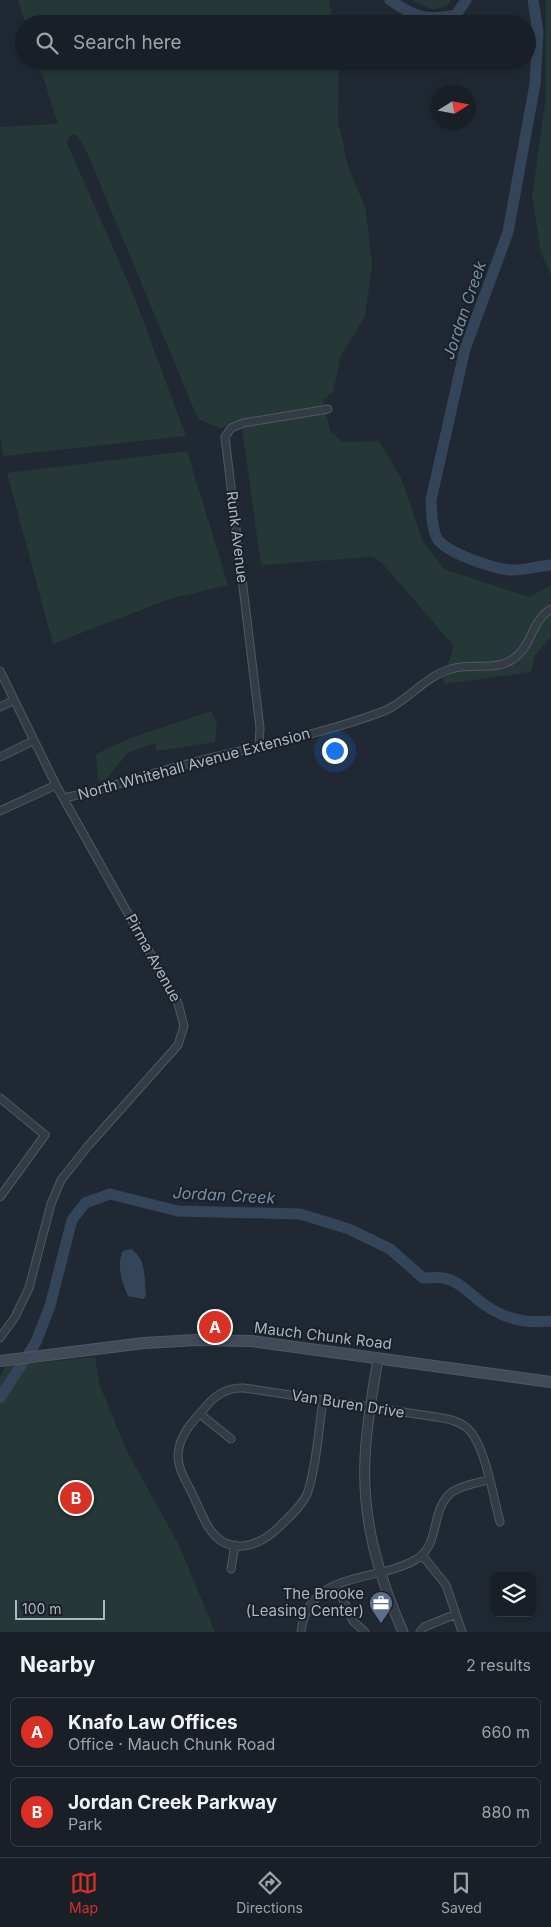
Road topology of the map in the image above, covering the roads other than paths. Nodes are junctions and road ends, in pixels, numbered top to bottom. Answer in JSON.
{"nodes":[{"id":1,"x":328,"y":409,"type":"dead end"},
{"id":2,"x":551,"y":609,"type":"edge"},
{"id":3,"x":0,"y":671,"type":"edge"},
{"id":4,"x":14,"y":700,"type":"junction"},
{"id":5,"x":0,"y":707,"type":"edge"},
{"id":6,"x":34,"y":741,"type":"junction"},
{"id":7,"x":259,"y":747,"type":"junction"},
{"id":8,"x":0,"y":757,"type":"edge"},
{"id":9,"x":56,"y":785,"type":"junction"},
{"id":10,"x":64,"y":798,"type":"junction"},
{"id":11,"x":0,"y":811,"type":"edge"},
{"id":12,"x":0,"y":1098,"type":"edge"},
{"id":13,"x":0,"y":1197,"type":"edge"},
{"id":14,"x":0,"y":1338,"type":"edge"},
{"id":15,"x":2,"y":1358,"type":"edge"},
{"id":16,"x":378,"y":1358,"type":"junction"},
{"id":17,"x":551,"y":1382,"type":"edge"},
{"id":18,"x":323,"y":1400,"type":"junction"},
{"id":19,"x":371,"y":1408,"type":"junction"},
{"id":20,"x":200,"y":1414,"type":"junction"},
{"id":21,"x":231,"y":1440,"type":"dead end"},
{"id":22,"x":488,"y":1480,"type":"junction"},
{"id":23,"x":500,"y":1522,"type":"dead end"},
{"id":24,"x":235,"y":1545,"type":"junction"},
{"id":25,"x":422,"y":1555,"type":"junction"},
{"id":26,"x":230,"y":1569,"type":"dead end"},
{"id":27,"x":379,"y":1571,"type":"junction"},
{"id":28,"x":336,"y":1585,"type":"junction"},
{"id":29,"x":456,"y":1614,"type":"junction"},
{"id":30,"x":300,"y":1632,"type":"edge"},
{"id":31,"x":365,"y":1632,"type":"edge"},
{"id":32,"x":403,"y":1632,"type":"edge"},
{"id":33,"x":420,"y":1632,"type":"edge"},
{"id":34,"x":462,"y":1632,"type":"edge"}],
"edges":[{"from":1,"to":7,"type":"street","name":"Runk Avenue"},
{"from":2,"to":7,"type":"street","name":"North Whitehall Avenue Extension"},
{"from":3,"to":4,"type":"street","name":"Pirma Avenue"},
{"from":4,"to":5,"type":"street"},
{"from":4,"to":6,"type":"street","name":"Pirma Avenue"},
{"from":6,"to":8,"type":"street"},
{"from":6,"to":9,"type":"street","name":"Pirma Avenue"},
{"from":7,"to":10,"type":"street","name":"North Whitehall Avenue Extension"},
{"from":9,"to":10,"type":"street","name":"Pirma Avenue"},
{"from":9,"to":11,"type":"street"},
{"from":10,"to":14,"type":"street","name":"Pirma Avenue"},
{"from":12,"to":13,"type":"street"},
{"from":15,"to":16,"type":"main road","name":"Mauch Chunk Road"},
{"from":16,"to":17,"type":"main road","name":"Mauch Chunk Road"},
{"from":16,"to":19,"type":"street"},
{"from":18,"to":19,"type":"street","name":"Van Buren Drive"},
{"from":18,"to":20,"type":"street","name":"Van Buren Drive"},
{"from":18,"to":24,"type":"street"},
{"from":19,"to":22,"type":"street","name":"Van Buren Drive"},
{"from":19,"to":27,"type":"street"},
{"from":20,"to":21,"type":"street"},
{"from":20,"to":24,"type":"street","name":"Van Buren Drive"},
{"from":22,"to":23,"type":"street","name":"Van Buren Drive"},
{"from":22,"to":25,"type":"street"},
{"from":24,"to":26,"type":"street"},
{"from":25,"to":27,"type":"street"},
{"from":25,"to":29,"type":"street"},
{"from":27,"to":28,"type":"street"},
{"from":27,"to":32,"type":"street"},
{"from":28,"to":30,"type":"street"},
{"from":28,"to":31,"type":"street"},
{"from":29,"to":33,"type":"street"},
{"from":29,"to":34,"type":"street"}]}
